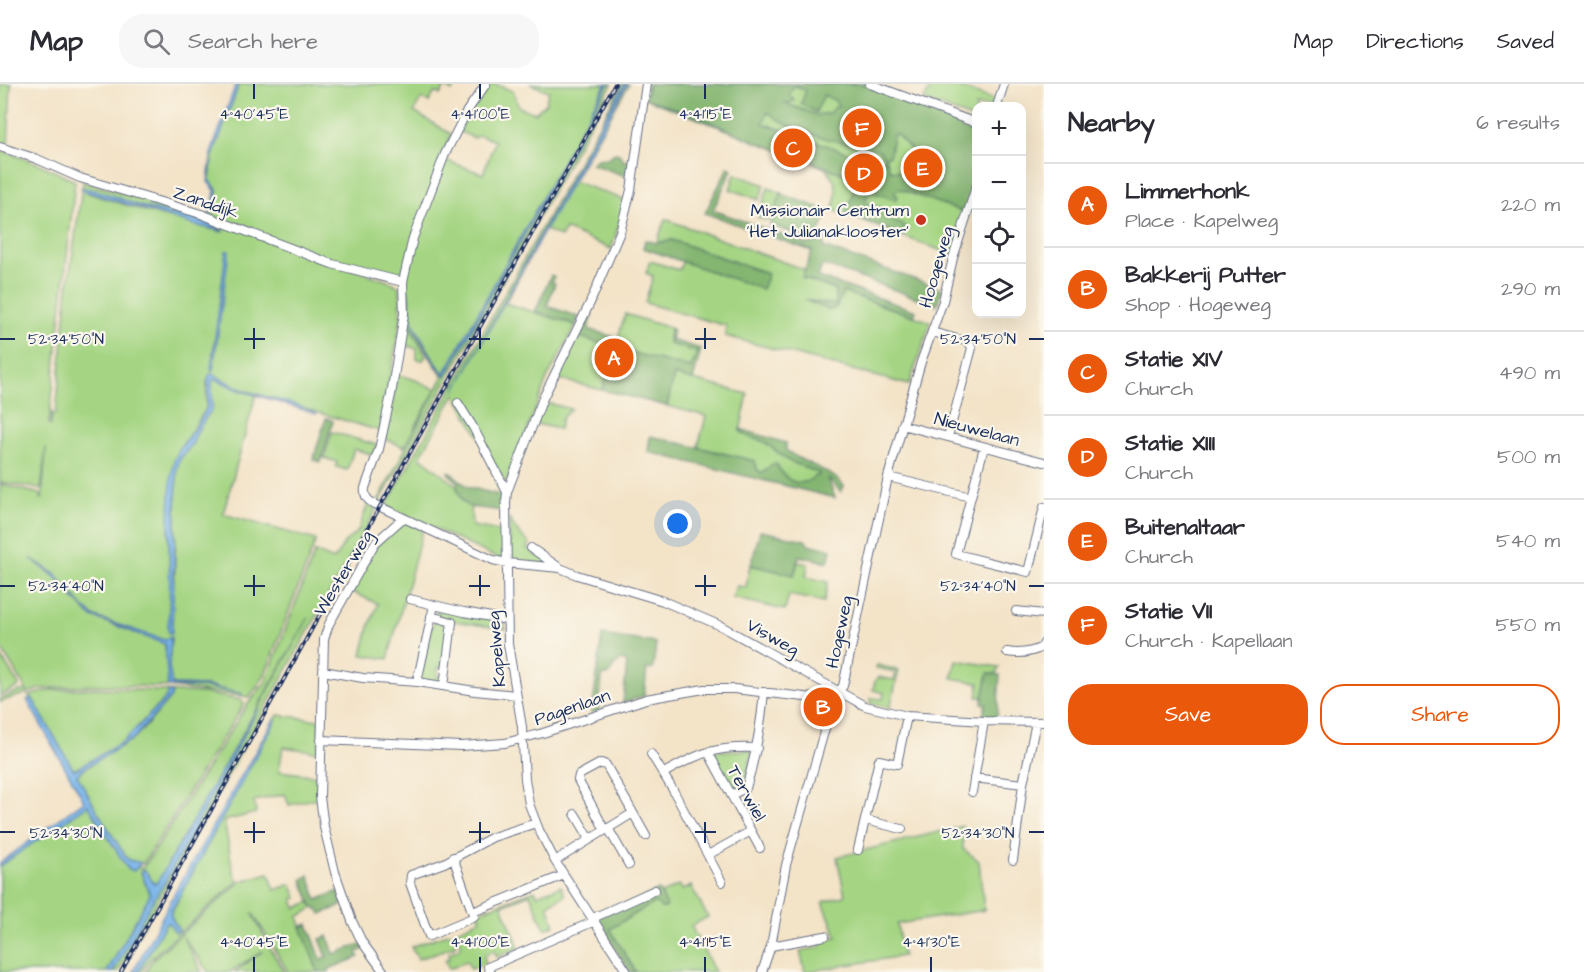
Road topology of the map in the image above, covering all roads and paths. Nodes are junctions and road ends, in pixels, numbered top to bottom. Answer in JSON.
{"nodes":[{"id":1,"x":486,"y":84,"type":"edge"},
{"id":2,"x":646,"y":84,"type":"edge"},
{"id":3,"x":870,"y":84,"type":"edge"},
{"id":4,"x":1004,"y":84,"type":"edge"},
{"id":5,"x":998,"y":102,"type":"edge"},
{"id":6,"x":972,"y":122,"type":"edge"},
{"id":7,"x":0,"y":147,"type":"edge"},
{"id":8,"x":972,"y":200,"type":"edge"},
{"id":9,"x":403,"y":282,"type":"junction"},
{"id":10,"x":932,"y":332,"type":"junction"},
{"id":11,"x":458,"y":403,"type":"dead end"},
{"id":12,"x":902,"y":425,"type":"junction"},
{"id":13,"x":948,"y":437,"type":"junction"},
{"id":14,"x":984,"y":447,"type":"junction"},
{"id":15,"x":1044,"y":462,"type":"edge"},
{"id":16,"x":888,"y":477,"type":"junction"},
{"id":17,"x":507,"y":492,"type":"junction"},
{"id":18,"x":971,"y":497,"type":"junction"},
{"id":19,"x":1044,"y":507,"type":"edge"},
{"id":20,"x":403,"y":518,"type":"junction"},
{"id":21,"x":1041,"y":532,"type":"edge"},
{"id":22,"x":531,"y":548,"type":"dead end"},
{"id":23,"x":507,"y":563,"type":"junction"},
{"id":24,"x":560,"y":568,"type":"junction"},
{"id":25,"x":410,"y":599,"type":"dead end"},
{"id":26,"x":434,"y":605,"type":"junction"},
{"id":27,"x":1016,"y":610,"type":"dead end"},
{"id":28,"x":1044,"y":614,"type":"edge"},
{"id":29,"x":431,"y":616,"type":"junction"},
{"id":30,"x":507,"y":620,"type":"junction"},
{"id":31,"x":1044,"y":643,"type":"edge"},
{"id":32,"x":1007,"y":652,"type":"dead end"},
{"id":33,"x":323,"y":671,"type":"junction"},
{"id":34,"x":417,"y":682,"type":"junction"},
{"id":35,"x":444,"y":686,"type":"junction"},
{"id":36,"x":764,"y":692,"type":"junction"},
{"id":37,"x":839,"y":692,"type":"junction"},
{"id":38,"x":516,"y":695,"type":"junction"},
{"id":39,"x":831,"y":700,"type":"junction"},
{"id":40,"x":907,"y":716,"type":"junction"},
{"id":41,"x":984,"y":721,"type":"junction"},
{"id":42,"x":1040,"y":722,"type":"edge"},
{"id":43,"x":523,"y":739,"type":"junction"},
{"id":44,"x":321,"y":740,"type":"junction"},
{"id":45,"x":757,"y":748,"type":"junction"},
{"id":46,"x":708,"y":752,"type":"junction"},
{"id":47,"x":651,"y":754,"type":"dead end"},
{"id":48,"x":663,"y":773,"type":"junction"},
{"id":49,"x":974,"y":778,"type":"junction"},
{"id":50,"x":1023,"y":784,"type":"junction"},
{"id":51,"x":972,"y":792,"type":"dead end"},
{"id":52,"x":731,"y":795,"type":"junction"},
{"id":53,"x":633,"y":813,"type":"junction"},
{"id":54,"x":575,"y":814,"type":"dead end"},
{"id":55,"x":865,"y":820,"type":"junction"},
{"id":56,"x":536,"y":823,"type":"junction"},
{"id":57,"x":606,"y":829,"type":"junction"},
{"id":58,"x":902,"y":829,"type":"dead end"},
{"id":59,"x":751,"y":831,"type":"junction"},
{"id":60,"x":646,"y":837,"type":"dead end"},
{"id":61,"x":590,"y":839,"type":"junction"},
{"id":62,"x":760,"y":848,"type":"dead end"},
{"id":63,"x":858,"y":850,"type":"dead end"},
{"id":64,"x":708,"y":855,"type":"junction"},
{"id":65,"x":453,"y":857,"type":"junction"},
{"id":66,"x":1013,"y":860,"type":"dead end"},
{"id":67,"x":555,"y":861,"type":"junction"},
{"id":68,"x":629,"y":865,"type":"dead end"},
{"id":69,"x":564,"y":875,"type":"junction"},
{"id":70,"x":722,"y":882,"type":"dead end"},
{"id":71,"x":655,"y":890,"type":"dead end"},
{"id":72,"x":472,"y":912,"type":"junction"},
{"id":73,"x":594,"y":920,"type":"junction"},
{"id":74,"x":825,"y":936,"type":"dead end"},
{"id":75,"x":771,"y":946,"type":"junction"},
{"id":76,"x":384,"y":972,"type":"edge"},
{"id":77,"x":490,"y":972,"type":"edge"},
{"id":78,"x":627,"y":972,"type":"edge"},
{"id":79,"x":762,"y":972,"type":"edge"}],
"edges":[{"from":1,"to":9,"type":"street","name":"Westerweg"},
{"from":2,"to":17,"type":"street","name":"Kapelweg"},
{"from":3,"to":6,"type":"street"},
{"from":4,"to":5,"type":"street"},
{"from":7,"to":9,"type":"street","name":"Zanddijk"},
{"from":8,"to":10,"type":"street","name":"Hoogeweg"},
{"from":9,"to":20,"type":"street","name":"Westerweg"},
{"from":10,"to":12,"type":"street","name":"Hoogeweg"},
{"from":10,"to":13,"type":"street"},
{"from":11,"to":17,"type":"street"},
{"from":12,"to":13,"type":"street","name":"Nieuwelaan"},
{"from":12,"to":16,"type":"street","name":"Hogeweg"},
{"from":13,"to":14,"type":"street","name":"Nieuwelaan"},
{"from":14,"to":15,"type":"street","name":"Nieuwelaan"},
{"from":14,"to":18,"type":"street"},
{"from":16,"to":18,"type":"street"},
{"from":16,"to":37,"type":"street","name":"Hogeweg"},
{"from":17,"to":23,"type":"street","name":"Kapelweg"},
{"from":18,"to":21,"type":"street"},
{"from":19,"to":21,"type":"street"},
{"from":20,"to":23,"type":"street","name":"Visweg"},
{"from":20,"to":33,"type":"street","name":"Westerweg"},
{"from":22,"to":24,"type":"street","name":"Visweg"},
{"from":23,"to":24,"type":"street","name":"Visweg"},
{"from":23,"to":30,"type":"street","name":"Kapelweg"},
{"from":24,"to":37,"type":"street","name":"Visweg"},
{"from":25,"to":26,"type":"street"},
{"from":26,"to":29,"type":"street"},
{"from":26,"to":30,"type":"street"},
{"from":27,"to":28,"type":"street"},
{"from":29,"to":34,"type":"street"},
{"from":29,"to":35,"type":"street"},
{"from":30,"to":38,"type":"street","name":"Kapelweg"},
{"from":31,"to":32,"type":"street"},
{"from":33,"to":34,"type":"street"},
{"from":33,"to":44,"type":"street","name":"Westerweg"},
{"from":34,"to":35,"type":"street"},
{"from":35,"to":38,"type":"street"},
{"from":36,"to":39,"type":"street","name":"Pagenlaan"},
{"from":36,"to":43,"type":"street","name":"Pagenlaan"},
{"from":36,"to":45,"type":"street"},
{"from":37,"to":39,"type":"street","name":"Hogeweg"},
{"from":37,"to":40,"type":"street","name":"Visweg"},
{"from":38,"to":43,"type":"street","name":"Kapelweg"},
{"from":39,"to":75,"type":"street","name":"Hogeweg"},
{"from":40,"to":41,"type":"street","name":"Visweg"},
{"from":40,"to":55,"type":"street"},
{"from":41,"to":42,"type":"street","name":"Visweg"},
{"from":41,"to":49,"type":"street"},
{"from":42,"to":50,"type":"street"},
{"from":43,"to":44,"type":"street","name":"Pagenlaan"},
{"from":43,"to":56,"type":"street","name":"Kapelweg"},
{"from":44,"to":76,"type":"street","name":"Westerweg"},
{"from":45,"to":46,"type":"street"},
{"from":45,"to":52,"type":"street"},
{"from":46,"to":48,"type":"street"},
{"from":46,"to":52,"type":"street","name":"Terwiel"},
{"from":47,"to":48,"type":"street"},
{"from":48,"to":64,"type":"street"},
{"from":49,"to":50,"type":"street"},
{"from":49,"to":51,"type":"street"},
{"from":50,"to":66,"type":"street"},
{"from":52,"to":59,"type":"street","name":"Terwiel"},
{"from":53,"to":57,"type":"street"},
{"from":53,"to":57,"type":"street"},
{"from":53,"to":60,"type":"street"},
{"from":54,"to":61,"type":"street"},
{"from":55,"to":58,"type":"street"},
{"from":55,"to":63,"type":"street"},
{"from":56,"to":65,"type":"street"},
{"from":56,"to":67,"type":"street","name":"Kapelweg"},
{"from":57,"to":61,"type":"street"},
{"from":57,"to":68,"type":"street"},
{"from":59,"to":62,"type":"street","name":"Terwiel"},
{"from":59,"to":64,"type":"street"},
{"from":61,"to":67,"type":"street"},
{"from":64,"to":70,"type":"street"},
{"from":65,"to":72,"type":"street"},
{"from":65,"to":72,"type":"street"},
{"from":67,"to":69,"type":"street","name":"Kapelweg"},
{"from":69,"to":72,"type":"street"},
{"from":69,"to":73,"type":"street","name":"Kapelweg"},
{"from":71,"to":73,"type":"street"},
{"from":73,"to":77,"type":"street"},
{"from":73,"to":78,"type":"street","name":"Kapelweg"},
{"from":74,"to":75,"type":"street"},
{"from":75,"to":79,"type":"street","name":"Hogeweg"}]}
